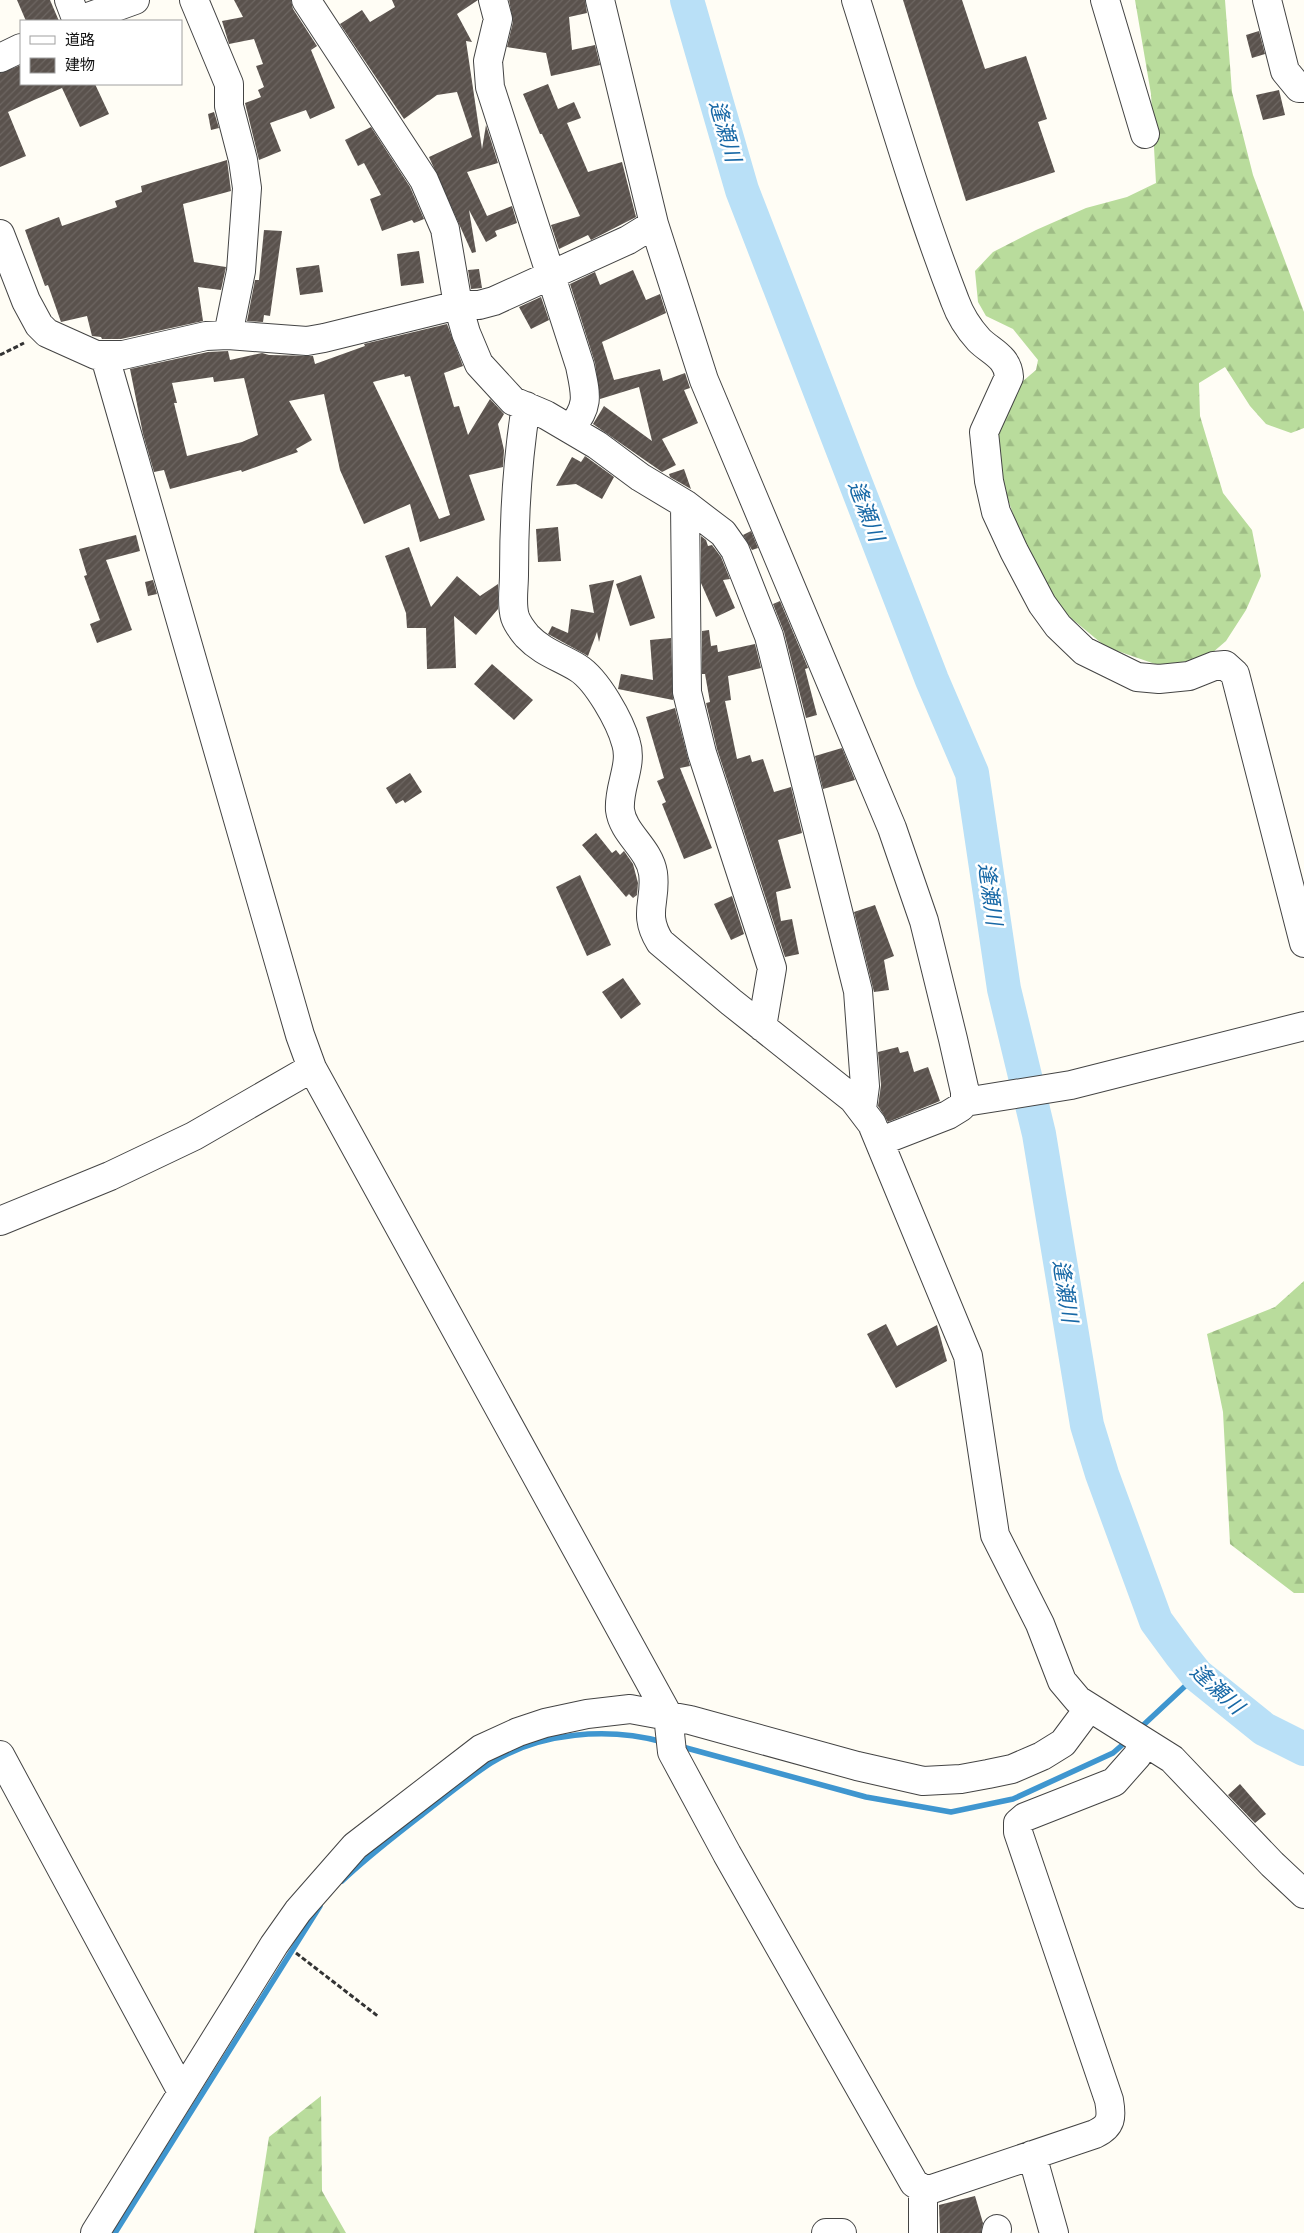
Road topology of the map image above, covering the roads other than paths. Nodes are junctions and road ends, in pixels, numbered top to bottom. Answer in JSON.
{"nodes":[{"id":1,"x":69,"y":0,"type":"edge"},
{"id":2,"x":135,"y":0,"type":"edge"},
{"id":3,"x":194,"y":0,"type":"edge"},
{"id":4,"x":306,"y":0,"type":"edge"},
{"id":5,"x":493,"y":0,"type":"edge"},
{"id":6,"x":600,"y":0,"type":"edge"},
{"id":7,"x":856,"y":0,"type":"edge"},
{"id":8,"x":1105,"y":0,"type":"edge"},
{"id":9,"x":1267,"y":0,"type":"edge"},
{"id":10,"x":77,"y":20,"type":"edge"},
{"id":11,"x":80,"y":20,"type":"edge"},
{"id":12,"x":20,"y":48,"type":"edge"},
{"id":13,"x":0,"y":58,"type":"edge"},
{"id":14,"x":1304,"y":88,"type":"edge"},
{"id":15,"x":1145,"y":134,"type":"dead end"},
{"id":16,"x":654,"y":224,"type":"junction"},
{"id":17,"x":0,"y":234,"type":"edge"},
{"id":18,"x":550,"y":276,"type":"junction"},
{"id":19,"x":458,"y":305,"type":"junction"},
{"id":20,"x":228,"y":335,"type":"junction"},
{"id":21,"x":105,"y":356,"type":"junction"},
{"id":22,"x":526,"y":406,"type":"junction"},
{"id":23,"x":570,"y":429,"type":"junction"},
{"id":24,"x":685,"y":504,"type":"junction"},
{"id":25,"x":793,"y":588,"type":"junction"},
{"id":26,"x":758,"y":605,"type":"junction"},
{"id":27,"x":1304,"y":943,"type":"edge"},
{"id":28,"x":1304,"y":1026,"type":"edge"},
{"id":29,"x":762,"y":1027,"type":"junction"},
{"id":30,"x":312,"y":1068,"type":"junction"},
{"id":31,"x":972,"y":1100,"type":"junction"},
{"id":32,"x":862,"y":1109,"type":"junction"},
{"id":33,"x":881,"y":1141,"type":"junction"},
{"id":34,"x":0,"y":1221,"type":"edge"},
{"id":35,"x":1089,"y":1708,"type":"junction"},
{"id":36,"x":670,"y":1732,"type":"junction"},
{"id":37,"x":1142,"y":1740,"type":"junction"},
{"id":38,"x":0,"y":1755,"type":"edge"},
{"id":39,"x":1304,"y":1894,"type":"edge"},
{"id":40,"x":182,"y":2092,"type":"junction"},
{"id":41,"x":1032,"y":2155,"type":"junction"},
{"id":42,"x":923,"y":2189,"type":"junction"},
{"id":43,"x":95,"y":2233,"type":"edge"},
{"id":44,"x":826,"y":2233,"type":"edge"},
{"id":45,"x":842,"y":2233,"type":"edge"},
{"id":46,"x":923,"y":2233,"type":"edge"},
{"id":47,"x":1054,"y":2233,"type":"edge"}],
"edges":[{"from":1,"to":10,"type":"street"},
{"from":2,"to":11,"type":"street"},
{"from":3,"to":20,"type":"street"},
{"from":4,"to":19,"type":"street"},
{"from":5,"to":18,"type":"street"},
{"from":6,"to":16,"type":"street"},
{"from":7,"to":27,"type":"street"},
{"from":8,"to":15,"type":"street"},
{"from":9,"to":14,"type":"street"},
{"from":12,"to":13,"type":"street"},
{"from":16,"to":18,"type":"street"},
{"from":16,"to":25,"type":"street"},
{"from":17,"to":21,"type":"street"},
{"from":18,"to":19,"type":"street"},
{"from":18,"to":23,"type":"street"},
{"from":19,"to":20,"type":"street"},
{"from":19,"to":22,"type":"street"},
{"from":20,"to":21,"type":"street"},
{"from":21,"to":30,"type":"street"},
{"from":22,"to":23,"type":"street"},
{"from":22,"to":29,"type":"street"},
{"from":23,"to":24,"type":"street"},
{"from":24,"to":26,"type":"street"},
{"from":24,"to":29,"type":"street"},
{"from":25,"to":26,"type":"street"},
{"from":25,"to":31,"type":"street"},
{"from":26,"to":32,"type":"street"},
{"from":28,"to":31,"type":"street"},
{"from":29,"to":32,"type":"street"},
{"from":30,"to":34,"type":"street"},
{"from":30,"to":36,"type":"street"},
{"from":31,"to":33,"type":"street"},
{"from":32,"to":33,"type":"street"},
{"from":33,"to":35,"type":"street"},
{"from":35,"to":36,"type":"street"},
{"from":35,"to":37,"type":"street"},
{"from":36,"to":40,"type":"street"},
{"from":36,"to":42,"type":"street"},
{"from":37,"to":39,"type":"street"},
{"from":37,"to":41,"type":"street"},
{"from":38,"to":40,"type":"street"},
{"from":40,"to":43,"type":"street"},
{"from":41,"to":42,"type":"street"},
{"from":41,"to":47,"type":"street"},
{"from":42,"to":46,"type":"street"},
{"from":44,"to":45,"type":"street"}]}
